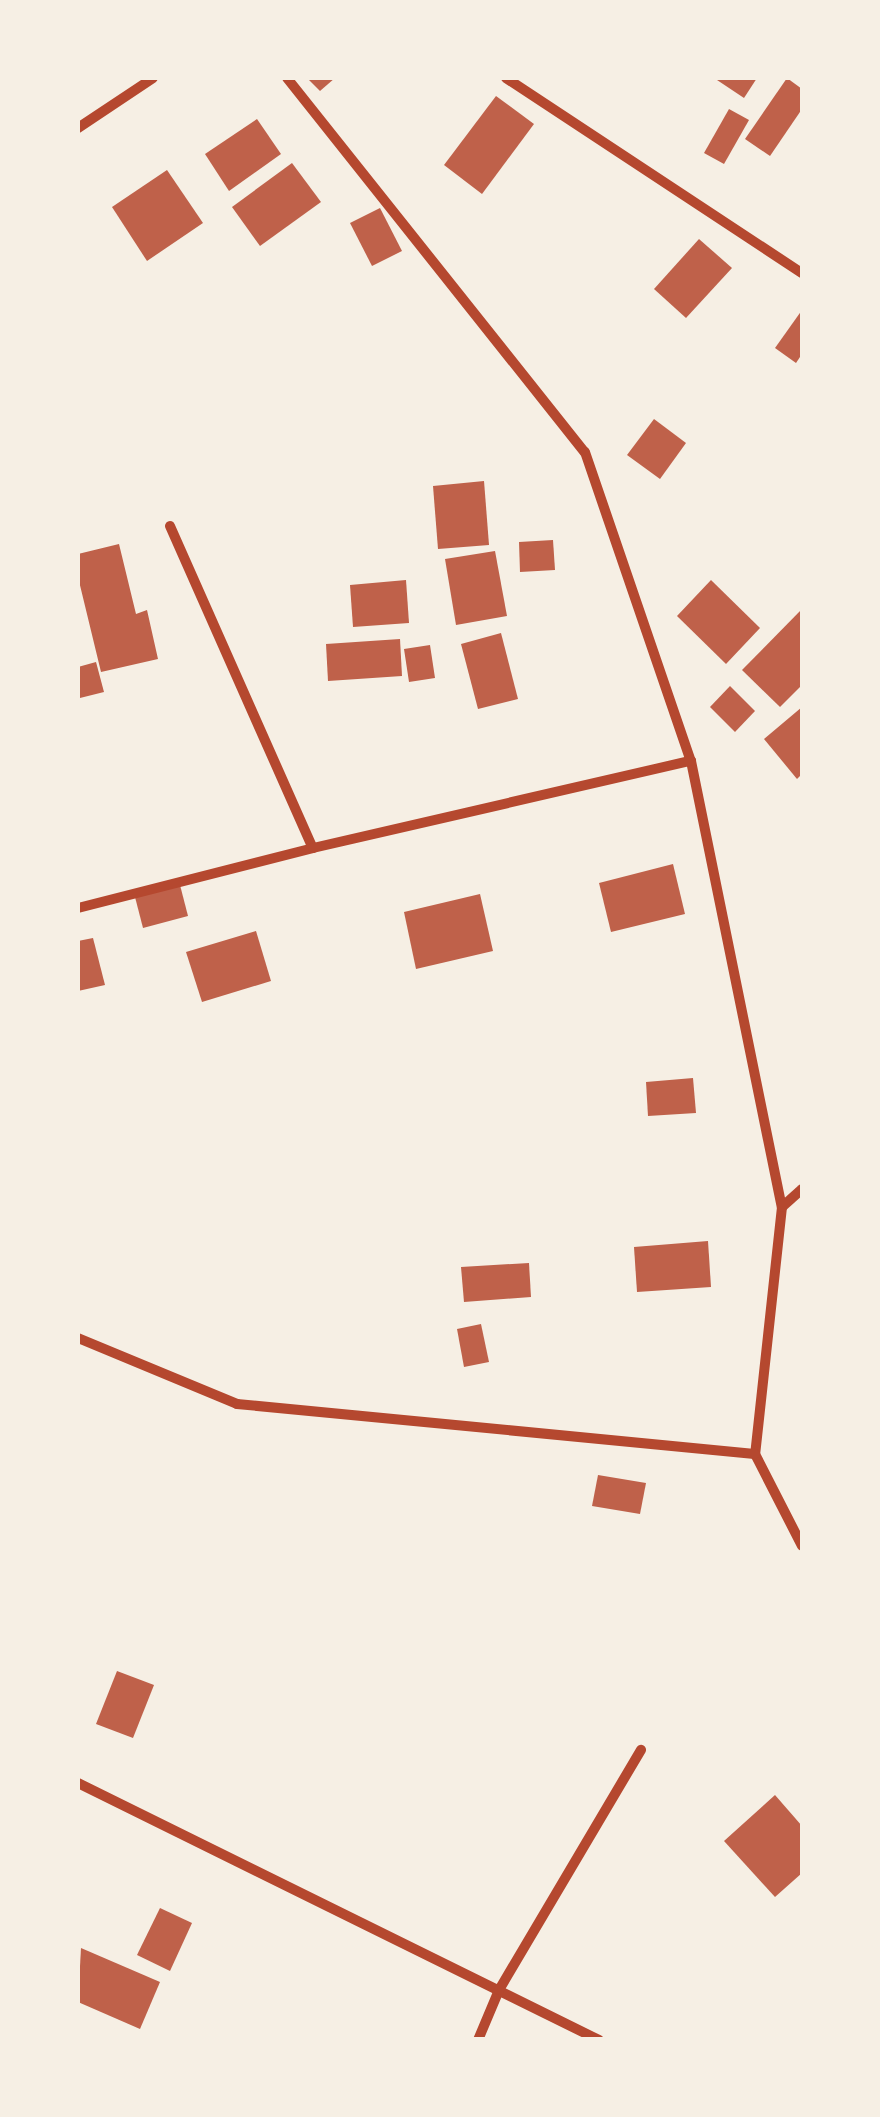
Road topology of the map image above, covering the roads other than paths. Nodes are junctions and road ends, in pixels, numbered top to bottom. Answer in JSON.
{"nodes":[{"id":1,"x":153,"y":78,"type":"edge"},
{"id":2,"x":287,"y":78,"type":"edge"},
{"id":3,"x":506,"y":78,"type":"edge"},
{"id":4,"x":78,"y":128,"type":"edge"},
{"id":5,"x":802,"y":273,"type":"edge"},
{"id":6,"x":170,"y":526,"type":"dead end"},
{"id":7,"x":691,"y":761,"type":"junction"},
{"id":8,"x":313,"y":848,"type":"junction"},
{"id":9,"x":78,"y":908,"type":"edge"},
{"id":10,"x":802,"y":1189,"type":"edge"},
{"id":11,"x":782,"y":1207,"type":"junction"},
{"id":12,"x":78,"y":1338,"type":"edge"},
{"id":13,"x":756,"y":1454,"type":"junction"},
{"id":14,"x":802,"y":1546,"type":"edge"},
{"id":15,"x":641,"y":1750,"type":"dead end"},
{"id":16,"x":78,"y":1783,"type":"edge"},
{"id":17,"x":499,"y":1990,"type":"junction"},
{"id":18,"x":478,"y":2040,"type":"edge"},
{"id":19,"x":599,"y":2040,"type":"edge"}],
"edges":[{"from":1,"to":4,"type":"street"},
{"from":2,"to":7,"type":"street"},
{"from":3,"to":5,"type":"street"},
{"from":6,"to":8,"type":"street"},
{"from":7,"to":8,"type":"street"},
{"from":7,"to":11,"type":"street"},
{"from":8,"to":9,"type":"street"},
{"from":10,"to":11,"type":"street"},
{"from":11,"to":13,"type":"street"},
{"from":12,"to":13,"type":"street"},
{"from":13,"to":14,"type":"street"},
{"from":15,"to":17,"type":"street"},
{"from":16,"to":17,"type":"street"},
{"from":17,"to":18,"type":"street"},
{"from":17,"to":19,"type":"street"}]}
